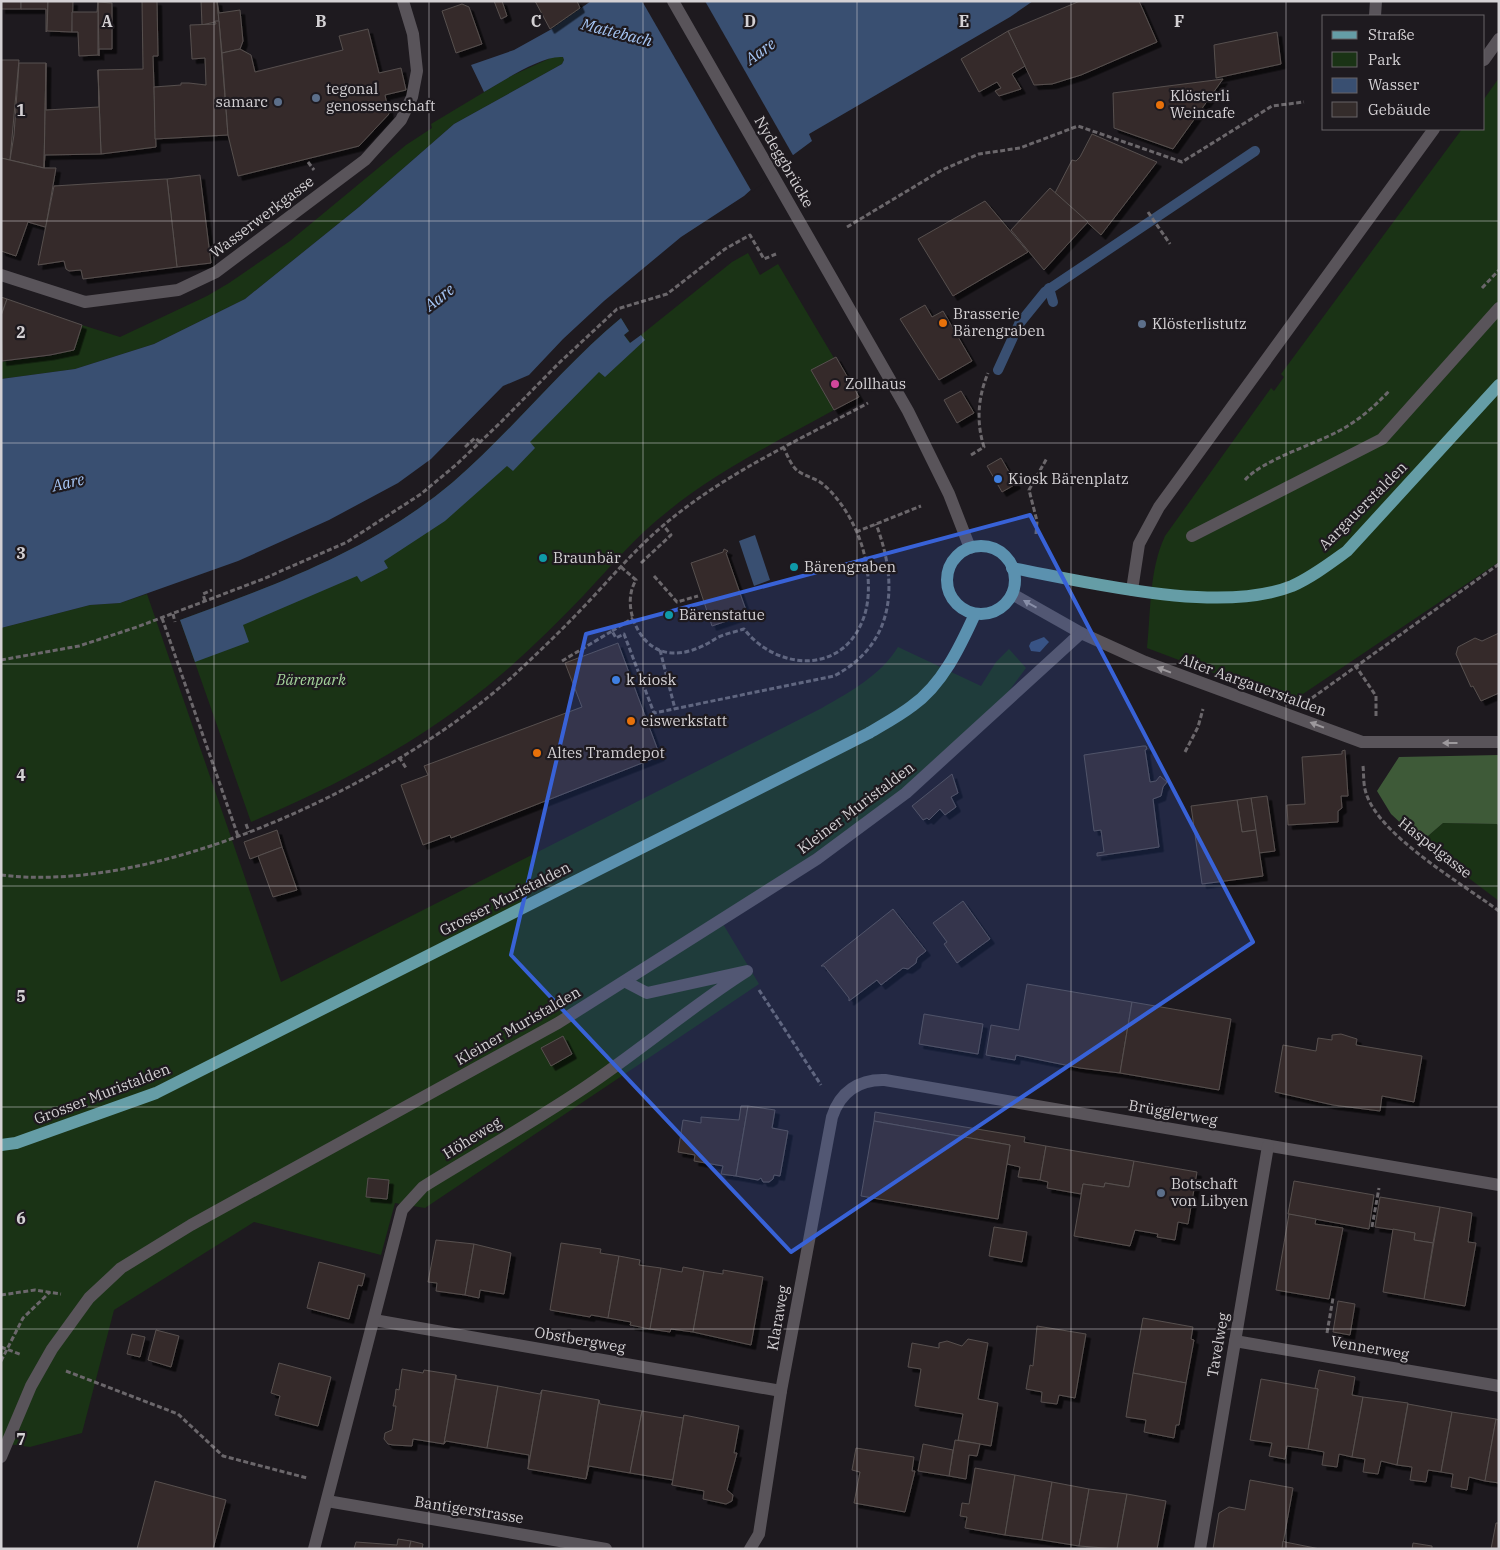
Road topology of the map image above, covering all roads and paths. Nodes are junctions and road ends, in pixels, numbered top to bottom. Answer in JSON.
{"nodes":[{"id":1,"x":403,"y":1,"type":"edge"},
{"id":2,"x":673,"y":1,"type":"edge"},
{"id":3,"x":1376,"y":1,"type":"edge"},
{"id":4,"x":1375,"y":15,"type":"edge"},
{"id":5,"x":1499,"y":40,"type":"edge"},
{"id":6,"x":1485,"y":59,"type":"edge"},
{"id":7,"x":1304,"y":102,"type":"dead end"},
{"id":8,"x":1433,"y":130,"type":"edge"},
{"id":9,"x":1148,"y":212,"type":"dead end"},
{"id":10,"x":847,"y":227,"type":"dead end"},
{"id":11,"x":1170,"y":244,"type":"dead end"},
{"id":12,"x":776,"y":254,"type":"dead end"},
{"id":13,"x":1499,"y":270,"type":"edge"},
{"id":14,"x":1,"y":275,"type":"edge"},
{"id":15,"x":1479,"y":292,"type":"dead end"},
{"id":16,"x":1499,"y":308,"type":"edge"},
{"id":17,"x":988,"y":374,"type":"dead end"},
{"id":18,"x":1499,"y":385,"type":"edge"},
{"id":19,"x":1393,"y":387,"type":"dead end"},
{"id":20,"x":868,"y":403,"type":"dead end"},
{"id":21,"x":480,"y":442,"type":"junction"},
{"id":22,"x":465,"y":447,"type":"dead end"},
{"id":23,"x":784,"y":448,"type":"junction"},
{"id":24,"x":971,"y":455,"type":"dead end"},
{"id":25,"x":1047,"y":458,"type":"dead end"},
{"id":26,"x":1242,"y":483,"type":"dead end"},
{"id":27,"x":921,"y":506,"type":"dead end"},
{"id":28,"x":876,"y":524,"type":"junction"},
{"id":29,"x":663,"y":525,"type":"junction"},
{"id":30,"x":856,"y":532,"type":"junction"},
{"id":31,"x":1036,"y":534,"type":"dead end"},
{"id":32,"x":1192,"y":536,"type":"dead end"},
{"id":33,"x":970,"y":548,"type":"junction"},
{"id":34,"x":641,"y":563,"type":"dead end"},
{"id":35,"x":1499,"y":564,"type":"edge"},
{"id":36,"x":621,"y":566,"type":"junction"},
{"id":37,"x":1012,"y":568,"type":"junction"},
{"id":38,"x":654,"y":576,"type":"dead end"},
{"id":39,"x":212,"y":590,"type":"dead end"},
{"id":40,"x":1132,"y":590,"type":"junction"},
{"id":41,"x":1012,"y":594,"type":"junction"},
{"id":42,"x":698,"y":596,"type":"dead end"},
{"id":43,"x":205,"y":601,"type":"junction"},
{"id":44,"x":173,"y":614,"type":"junction"},
{"id":45,"x":975,"y":614,"type":"junction"},
{"id":46,"x":162,"y":618,"type":"junction"},
{"id":47,"x":633,"y":618,"type":"junction"},
{"id":48,"x":175,"y":622,"type":"dead end"},
{"id":49,"x":612,"y":631,"type":"junction"},
{"id":50,"x":1081,"y":633,"type":"junction"},
{"id":51,"x":660,"y":650,"type":"junction"},
{"id":52,"x":1,"y":660,"type":"edge"},
{"id":53,"x":562,"y":661,"type":"dead end"},
{"id":54,"x":1355,"y":665,"type":"junction"},
{"id":55,"x":1208,"y":687,"type":"junction"},
{"id":56,"x":675,"y":709,"type":"junction"},
{"id":57,"x":1290,"y":715,"type":"junction"},
{"id":58,"x":1499,"y":742,"type":"edge"},
{"id":59,"x":1375,"y":743,"type":"junction"},
{"id":60,"x":1185,"y":752,"type":"dead end"},
{"id":61,"x":399,"y":757,"type":"junction"},
{"id":62,"x":406,"y":768,"type":"dead end"},
{"id":63,"x":1366,"y":793,"type":"dead end"},
{"id":64,"x":246,"y":824,"type":"dead end"},
{"id":65,"x":249,"y":832,"type":"junction"},
{"id":66,"x":238,"y":836,"type":"junction"},
{"id":67,"x":1,"y":875,"type":"edge"},
{"id":68,"x":1499,"y":911,"type":"edge"},
{"id":69,"x":626,"y":982,"type":"junction"},
{"id":70,"x":754,"y":983,"type":"dead end"},
{"id":71,"x":818,"y":1079,"type":"dead end"},
{"id":72,"x":844,"y":1095,"type":"joint"},
{"id":73,"x":1,"y":1145,"type":"edge"},
{"id":74,"x":1268,"y":1146,"type":"junction"},
{"id":75,"x":1499,"y":1185,"type":"edge"},
{"id":76,"x":1379,"y":1186,"type":"dead end"},
{"id":77,"x":1372,"y":1227,"type":"dead end"},
{"id":78,"x":50,"y":1292,"type":"junction"},
{"id":79,"x":1,"y":1295,"type":"edge"},
{"id":80,"x":89,"y":1298,"type":"junction"},
{"id":81,"x":1333,"y":1298,"type":"dead end"},
{"id":82,"x":374,"y":1320,"type":"junction"},
{"id":83,"x":1235,"y":1341,"type":"junction"},
{"id":84,"x":1,"y":1347,"type":"edge"},
{"id":85,"x":9,"y":1350,"type":"junction"},
{"id":86,"x":1323,"y":1356,"type":"junction"},
{"id":87,"x":1,"y":1361,"type":"edge"},
{"id":88,"x":99,"y":1383,"type":"dead end"},
{"id":89,"x":1499,"y":1386,"type":"edge"},
{"id":90,"x":782,"y":1391,"type":"junction"},
{"id":91,"x":1,"y":1457,"type":"edge"},
{"id":92,"x":332,"y":1482,"type":"junction"},
{"id":93,"x":327,"y":1501,"type":"junction"},
{"id":94,"x":314,"y":1549,"type":"edge"},
{"id":95,"x":606,"y":1549,"type":"edge"},
{"id":96,"x":750,"y":1549,"type":"edge"},
{"id":97,"x":1200,"y":1549,"type":"edge"}],
"edges":[{"from":1,"to":14,"type":"street","name":"Wasserwerkgasse"},
{"from":2,"to":33,"type":"street","name":"Nydeggbrücke"},
{"from":3,"to":4,"type":"street"},
{"from":5,"to":6,"type":"street"},
{"from":7,"to":10,"type":"path"},
{"from":8,"to":40,"type":"street"},
{"from":9,"to":11,"type":"path"},
{"from":12,"to":21,"type":"path"},
{"from":13,"to":15,"type":"path"},
{"from":16,"to":32,"type":"street"},
{"from":17,"to":24,"type":"path"},
{"from":18,"to":40,"type":"main road","name":"Aargauerstalden"},
{"from":19,"to":26,"type":"path"},
{"from":20,"to":23,"type":"path"},
{"from":21,"to":22,"type":"path"},
{"from":21,"to":43,"type":"path"},
{"from":23,"to":29,"type":"path"},
{"from":23,"to":30,"type":"path"},
{"from":25,"to":31,"type":"path"},
{"from":27,"to":28,"type":"path"},
{"from":28,"to":30,"type":"path"},
{"from":28,"to":56,"type":"path"},
{"from":29,"to":34,"type":"path"},
{"from":29,"to":36,"type":"path"},
{"from":30,"to":51,"type":"path"},
{"from":33,"to":37,"type":"main road"},
{"from":33,"to":45,"type":"main road"},
{"from":35,"to":54,"type":"path"},
{"from":36,"to":47,"type":"path"},
{"from":36,"to":61,"type":"path"},
{"from":37,"to":40,"type":"main road","name":"Aargauerstalden"},
{"from":37,"to":41,"type":"main road"},
{"from":38,"to":42,"type":"path"},
{"from":39,"to":43,"type":"path"},
{"from":41,"to":45,"type":"main road"},
{"from":50,"to":41,"type":"street","name":"Alter Aargauerstalden","one_way":true},
{"from":43,"to":44,"type":"path"},
{"from":44,"to":46,"type":"path"},
{"from":44,"to":48,"type":"path"},
{"from":45,"to":73,"type":"main road","name":"Grosser Muristalden"},
{"from":46,"to":52,"type":"path"},
{"from":46,"to":66,"type":"path"},
{"from":47,"to":49,"type":"path"},
{"from":47,"to":51,"type":"path"},
{"from":49,"to":53,"type":"path"},
{"from":49,"to":56,"type":"path"},
{"from":55,"to":50,"type":"street","name":"Alter Aargauerstalden","one_way":true},
{"from":50,"to":69,"type":"street","name":"Kleiner Muristalden"},
{"from":51,"to":56,"type":"path"},
{"from":54,"to":57,"type":"path"},
{"from":54,"to":59,"type":"path"},
{"from":55,"to":57,"type":"street","name":"Alter Aargauerstalden"},
{"from":55,"to":60,"type":"path"},
{"from":59,"to":57,"type":"street","name":"Alter Aargauerstalden","one_way":true},
{"from":58,"to":59,"type":"street","name":"Alter Aargauerstalden","one_way":true},
{"from":61,"to":62,"type":"path"},
{"from":61,"to":65,"type":"path"},
{"from":63,"to":68,"type":"path","name":"Haspelgasse"},
{"from":64,"to":65,"type":"path"},
{"from":65,"to":66,"type":"path"},
{"from":66,"to":67,"type":"path"},
{"from":69,"to":80,"type":"street","name":"Kleiner Muristalden"},
{"from":69,"to":82,"type":"street","name":"Höheweg"},
{"from":70,"to":71,"type":"path"},
{"from":72,"to":74,"type":"street","name":"Brügglerweg"},
{"from":72,"to":90,"type":"street","name":"Klaraweg"},
{"from":74,"to":75,"type":"street","name":"Brügglerweg"},
{"from":74,"to":83,"type":"street","name":"Tavelweg"},
{"from":76,"to":77,"type":"path"},
{"from":78,"to":79,"type":"path"},
{"from":78,"to":80,"type":"path"},
{"from":78,"to":85,"type":"path"},
{"from":80,"to":91,"type":"street","name":"Kleiner Muristalden"},
{"from":81,"to":86,"type":"path"},
{"from":82,"to":90,"type":"street","name":"Obstbergweg"},
{"from":82,"to":92,"type":"street","name":"Höheweg"},
{"from":83,"to":86,"type":"street","name":"Vennerweg"},
{"from":83,"to":97,"type":"street","name":"Tavelweg"},
{"from":84,"to":85,"type":"path"},
{"from":85,"to":87,"type":"path"},
{"from":86,"to":89,"type":"street","name":"Vennerweg"},
{"from":88,"to":92,"type":"path"},
{"from":90,"to":96,"type":"street","name":"Klaraweg"},
{"from":92,"to":93,"type":"street","name":"Höheweg"},
{"from":93,"to":94,"type":"street","name":"Höheweg"},
{"from":93,"to":95,"type":"street","name":"Bantigerstrasse"}]}
